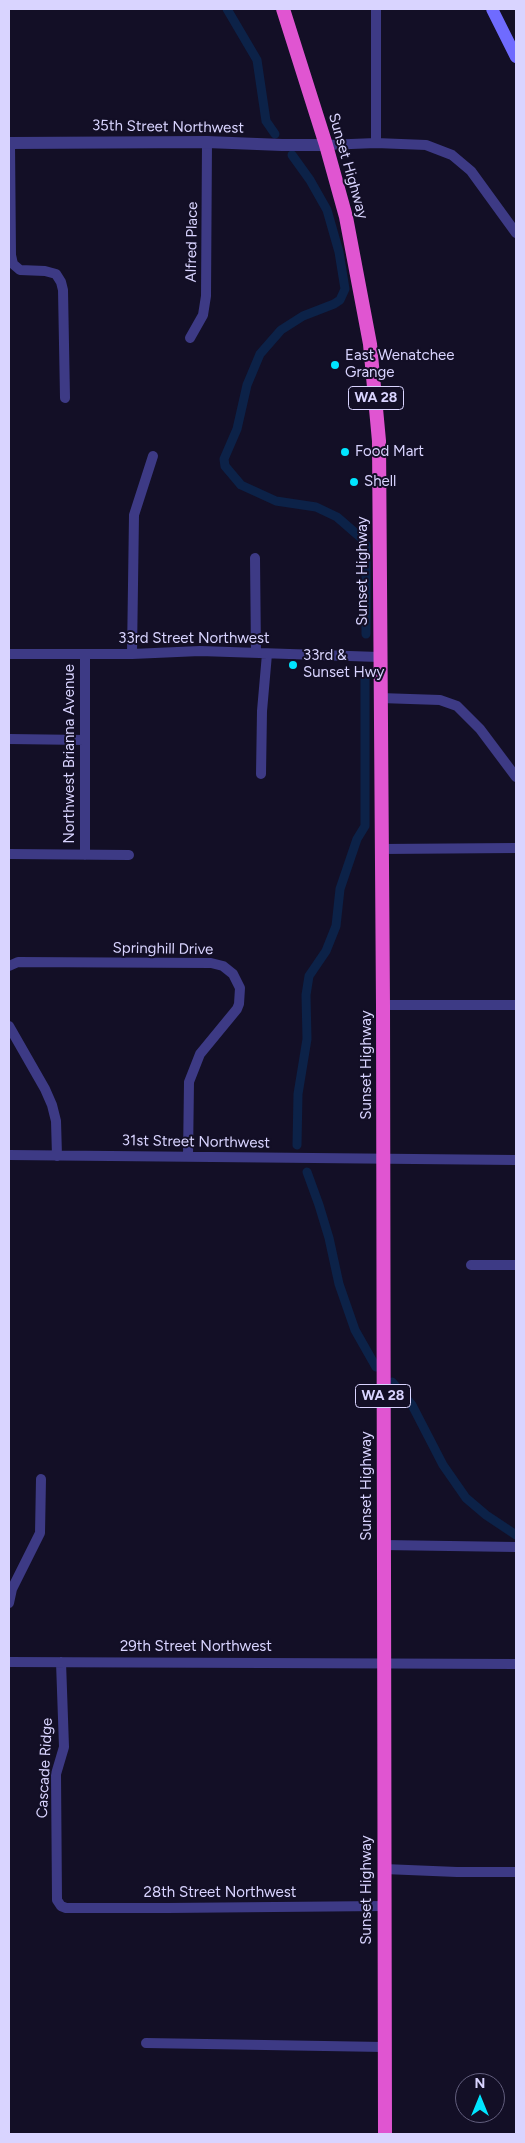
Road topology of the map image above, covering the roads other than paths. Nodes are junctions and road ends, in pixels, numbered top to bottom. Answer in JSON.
{"nodes":[{"id":1,"x":283,"y":9,"type":"edge"},
{"id":2,"x":376,"y":9,"type":"edge"},
{"id":3,"x":492,"y":9,"type":"edge"},
{"id":4,"x":516,"y":57,"type":"edge"},
{"id":5,"x":207,"y":142,"type":"junction"},
{"id":6,"x":9,"y":143,"type":"edge"},
{"id":7,"x":376,"y":143,"type":"junction"},
{"id":8,"x":326,"y":145,"type":"junction"},
{"id":9,"x":516,"y":233,"type":"edge"},
{"id":10,"x":190,"y":338,"type":"dead end"},
{"id":11,"x":65,"y":398,"type":"dead end"},
{"id":12,"x":153,"y":456,"type":"dead end"},
{"id":13,"x":255,"y":558,"type":"dead end"},
{"id":14,"x":256,"y":653,"type":"junction"},
{"id":15,"x":9,"y":654,"type":"edge"},
{"id":16,"x":85,"y":654,"type":"junction"},
{"id":17,"x":132,"y":654,"type":"junction"},
{"id":18,"x":267,"y":654,"type":"junction"},
{"id":19,"x":379,"y":657,"type":"junction"},
{"id":20,"x":380,"y":698,"type":"junction"},
{"id":21,"x":9,"y":739,"type":"edge"},
{"id":22,"x":85,"y":740,"type":"junction"},
{"id":23,"x":261,"y":774,"type":"dead end"},
{"id":24,"x":516,"y":777,"type":"edge"},
{"id":25,"x":516,"y":848,"type":"edge"},
{"id":26,"x":381,"y":849,"type":"junction"},
{"id":27,"x":9,"y":854,"type":"edge"},
{"id":28,"x":85,"y":855,"type":"junction"},
{"id":29,"x":129,"y":855,"type":"dead end"},
{"id":30,"x":9,"y":966,"type":"edge"},
{"id":31,"x":383,"y":1005,"type":"junction"},
{"id":32,"x":516,"y":1005,"type":"edge"},
{"id":33,"x":9,"y":1026,"type":"edge"},
{"id":34,"x":9,"y":1155,"type":"edge"},
{"id":35,"x":57,"y":1156,"type":"junction"},
{"id":36,"x":188,"y":1157,"type":"junction"},
{"id":37,"x":383,"y":1160,"type":"junction"},
{"id":38,"x":516,"y":1160,"type":"edge"},
{"id":39,"x":471,"y":1264,"type":"dead end"},
{"id":40,"x":516,"y":1265,"type":"edge"},
{"id":41,"x":41,"y":1479,"type":"dead end"},
{"id":42,"x":383,"y":1545,"type":"junction"},
{"id":43,"x":516,"y":1547,"type":"edge"},
{"id":44,"x":9,"y":1603,"type":"edge"},
{"id":45,"x":9,"y":1662,"type":"edge"},
{"id":46,"x":61,"y":1662,"type":"junction"},
{"id":47,"x":384,"y":1662,"type":"junction"},
{"id":48,"x":516,"y":1664,"type":"edge"},
{"id":49,"x":384,"y":1869,"type":"junction"},
{"id":50,"x":516,"y":1872,"type":"edge"},
{"id":51,"x":58,"y":1904,"type":"joint"},
{"id":52,"x":384,"y":1906,"type":"junction"},
{"id":53,"x":146,"y":2043,"type":"dead end"},
{"id":54,"x":384,"y":2047,"type":"junction"},
{"id":55,"x":384,"y":2134,"type":"edge"}],
"edges":[{"from":1,"to":8,"type":"highway","name":"Sunset Highway","number":"WA 28"},
{"from":2,"to":7,"type":"street"},
{"from":3,"to":4,"type":"main road"},
{"from":5,"to":6,"type":"street","name":"35th Street Northwest"},
{"from":5,"to":8,"type":"street","name":"35th Street Northwest"},
{"from":5,"to":10,"type":"street","name":"Alfred Place"},
{"from":6,"to":11,"type":"street"},
{"from":7,"to":8,"type":"street"},
{"from":7,"to":9,"type":"street"},
{"from":8,"to":19,"type":"highway","name":"Sunset Highway","number":"WA 28"},
{"from":12,"to":17,"type":"street"},
{"from":13,"to":14,"type":"street"},
{"from":14,"to":17,"type":"street","name":"33rd Street Northwest"},
{"from":14,"to":18,"type":"street","name":"33rd Street Northwest"},
{"from":15,"to":16,"type":"street","name":"33rd Street Northwest"},
{"from":16,"to":17,"type":"street","name":"33rd Street Northwest"},
{"from":16,"to":22,"type":"street","name":"Northwest Brianna Avenue"},
{"from":18,"to":19,"type":"street","name":"33rd Street Northwest"},
{"from":18,"to":23,"type":"street"},
{"from":19,"to":20,"type":"highway","name":"Sunset Highway","number":"WA 28"},
{"from":20,"to":24,"type":"street"},
{"from":20,"to":26,"type":"highway","name":"Sunset Highway","number":"WA 28"},
{"from":21,"to":22,"type":"street"},
{"from":22,"to":28,"type":"street","name":"Northwest Brianna Avenue"},
{"from":25,"to":26,"type":"street"},
{"from":26,"to":31,"type":"highway","name":"Sunset Highway","number":"WA 28"},
{"from":27,"to":28,"type":"street"},
{"from":28,"to":29,"type":"street"},
{"from":30,"to":36,"type":"street","name":"Springhill Drive"},
{"from":31,"to":32,"type":"street"},
{"from":31,"to":37,"type":"highway","name":"Sunset Highway","number":"WA 28"},
{"from":33,"to":35,"type":"street"},
{"from":34,"to":35,"type":"street","name":"31st Street Northwest"},
{"from":35,"to":36,"type":"street","name":"31st Street Northwest"},
{"from":36,"to":37,"type":"street","name":"31st Street Northwest"},
{"from":37,"to":38,"type":"street","name":"31st Street Northwest"},
{"from":37,"to":42,"type":"highway","name":"Sunset Highway","number":"WA 28"},
{"from":39,"to":40,"type":"street"},
{"from":41,"to":44,"type":"street"},
{"from":42,"to":43,"type":"street"},
{"from":42,"to":47,"type":"highway","name":"Sunset Highway","number":"WA 28"},
{"from":45,"to":46,"type":"street","name":"29th Street Northwest"},
{"from":46,"to":47,"type":"street","name":"29th Street Northwest"},
{"from":46,"to":51,"type":"street","name":"Cascade Ridge"},
{"from":47,"to":48,"type":"street","name":"29th Street Northwest"},
{"from":47,"to":49,"type":"highway","name":"Sunset Highway","number":"WA 28"},
{"from":49,"to":50,"type":"street"},
{"from":49,"to":52,"type":"highway","name":"Sunset Highway","number":"WA 28"},
{"from":51,"to":52,"type":"street","name":"28th Street Northwest"},
{"from":52,"to":54,"type":"highway","name":"Sunset Highway","number":"WA 28"},
{"from":53,"to":54,"type":"street"},
{"from":54,"to":55,"type":"highway","name":"Sunset Highway","number":"WA 28"}]}
